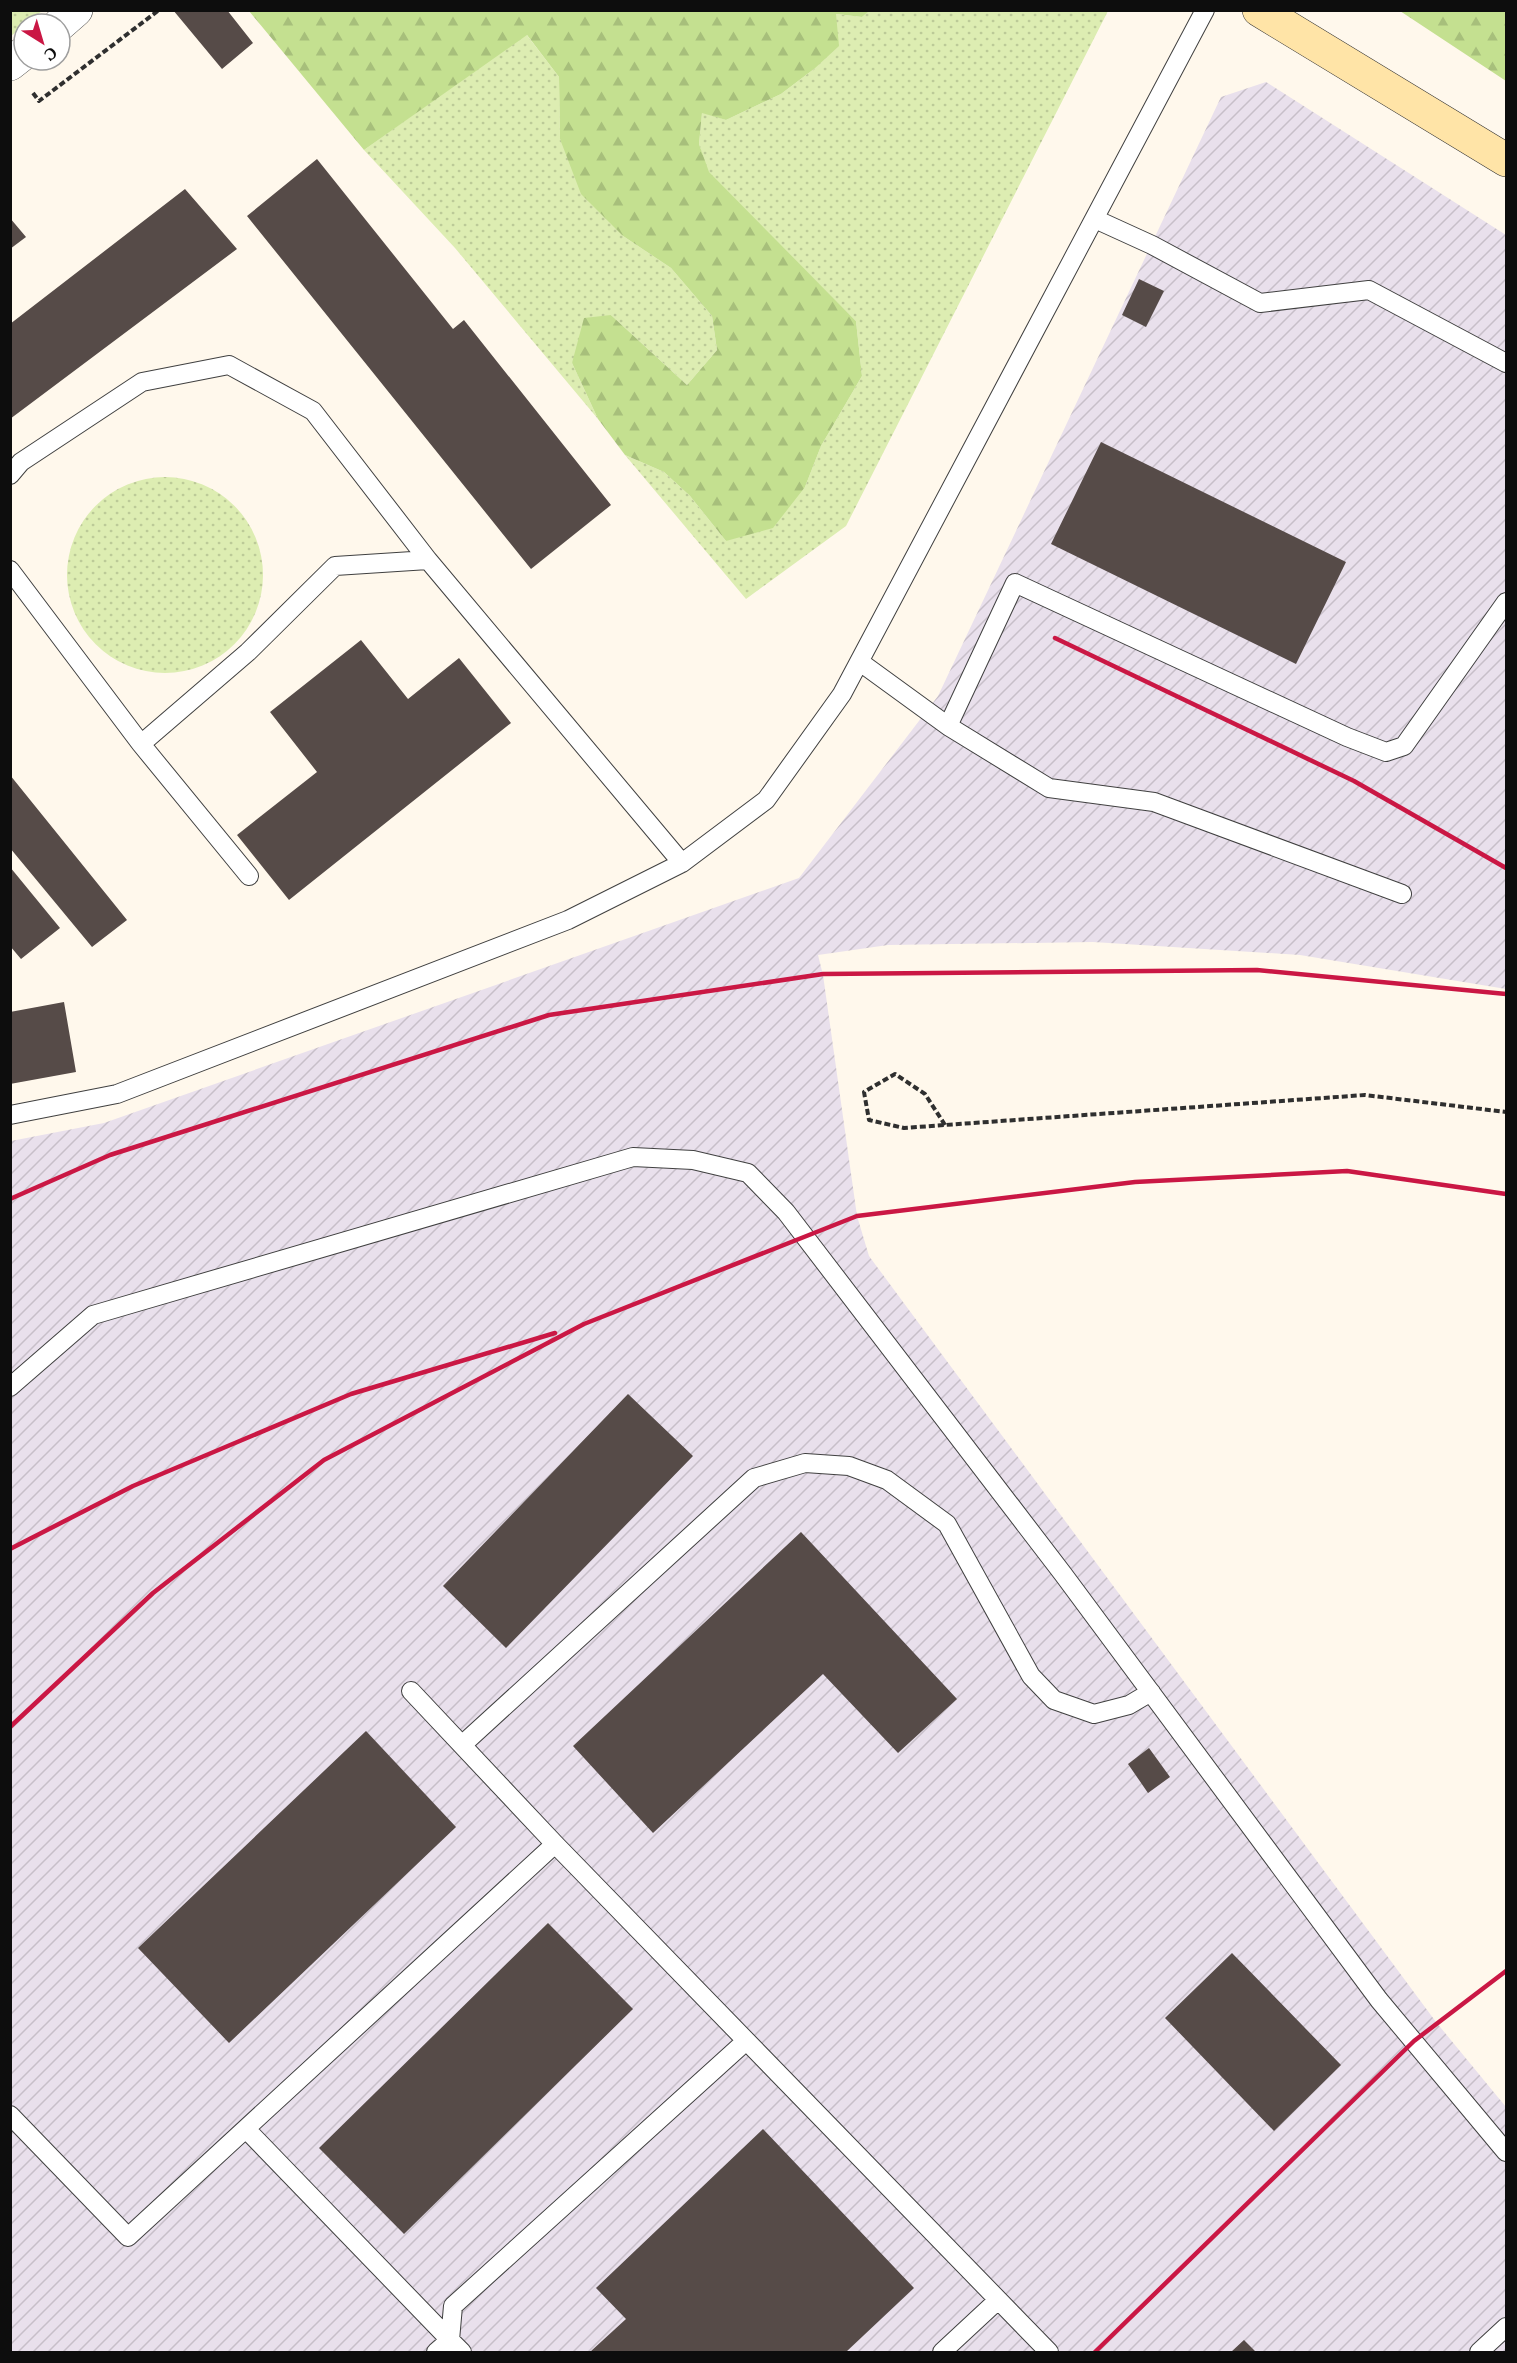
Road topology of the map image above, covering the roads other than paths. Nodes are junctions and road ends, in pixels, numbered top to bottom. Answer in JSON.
{"nodes":[{"id":1,"x":1205,"y":10,"type":"edge"},
{"id":2,"x":1259,"y":10,"type":"edge"},
{"id":3,"x":1506,"y":160,"type":"edge"},
{"id":4,"x":1095,"y":219,"type":"junction"},
{"id":5,"x":1506,"y":363,"type":"edge"},
{"id":6,"x":10,"y":474,"type":"edge"},
{"id":7,"x":429,"y":560,"type":"junction"},
{"id":8,"x":10,"y":570,"type":"edge"},
{"id":9,"x":1506,"y":602,"type":"edge"},
{"id":10,"x":860,"y":662,"type":"junction"},
{"id":11,"x":948,"y":726,"type":"junction"},
{"id":12,"x":141,"y":744,"type":"junction"},
{"id":13,"x":682,"y":863,"type":"junction"},
{"id":14,"x":249,"y":876,"type":"dead end"},
{"id":15,"x":1402,"y":894,"type":"dead end"},
{"id":16,"x":10,"y":1114,"type":"edge"},
{"id":17,"x":10,"y":1387,"type":"edge"},
{"id":18,"x":411,"y":1691,"type":"dead end"},
{"id":19,"x":1151,"y":1692,"type":"junction"},
{"id":20,"x":462,"y":1745,"type":"junction"},
{"id":21,"x":555,"y":1844,"type":"junction"},
{"id":22,"x":746,"y":2041,"type":"junction"},
{"id":23,"x":10,"y":2115,"type":"edge"},
{"id":24,"x":246,"y":2129,"type":"junction"},
{"id":25,"x":1506,"y":2152,"type":"edge"},
{"id":26,"x":998,"y":2300,"type":"junction"},
{"id":27,"x":1506,"y":2327,"type":"edge"},
{"id":28,"x":456,"y":2346,"type":"edge"},
{"id":29,"x":436,"y":2352,"type":"edge"},
{"id":30,"x":942,"y":2352,"type":"edge"},
{"id":31,"x":1049,"y":2352,"type":"edge"},
{"id":32,"x":1479,"y":2352,"type":"edge"}],
"edges":[{"from":1,"to":4,"type":"lane"},
{"from":2,"to":3,"type":"street"},
{"from":4,"to":5,"type":"lane"},
{"from":4,"to":10,"type":"lane"},
{"from":6,"to":7,"type":"lane"},
{"from":7,"to":12,"type":"lane"},
{"from":7,"to":13,"type":"lane"},
{"from":8,"to":12,"type":"lane"},
{"from":9,"to":11,"type":"lane"},
{"from":10,"to":11,"type":"lane"},
{"from":10,"to":13,"type":"lane"},
{"from":11,"to":15,"type":"lane"},
{"from":12,"to":14,"type":"lane"},
{"from":13,"to":16,"type":"lane"},
{"from":17,"to":19,"type":"lane"},
{"from":18,"to":20,"type":"lane"},
{"from":19,"to":20,"type":"lane"},
{"from":19,"to":25,"type":"lane"},
{"from":20,"to":21,"type":"lane"},
{"from":21,"to":22,"type":"lane"},
{"from":21,"to":24,"type":"lane"},
{"from":22,"to":26,"type":"lane"},
{"from":22,"to":28,"type":"lane"},
{"from":23,"to":24,"type":"lane"},
{"from":24,"to":28,"type":"lane"},
{"from":26,"to":30,"type":"lane"},
{"from":26,"to":31,"type":"lane"},
{"from":27,"to":32,"type":"lane"},
{"from":28,"to":29,"type":"lane"}]}
